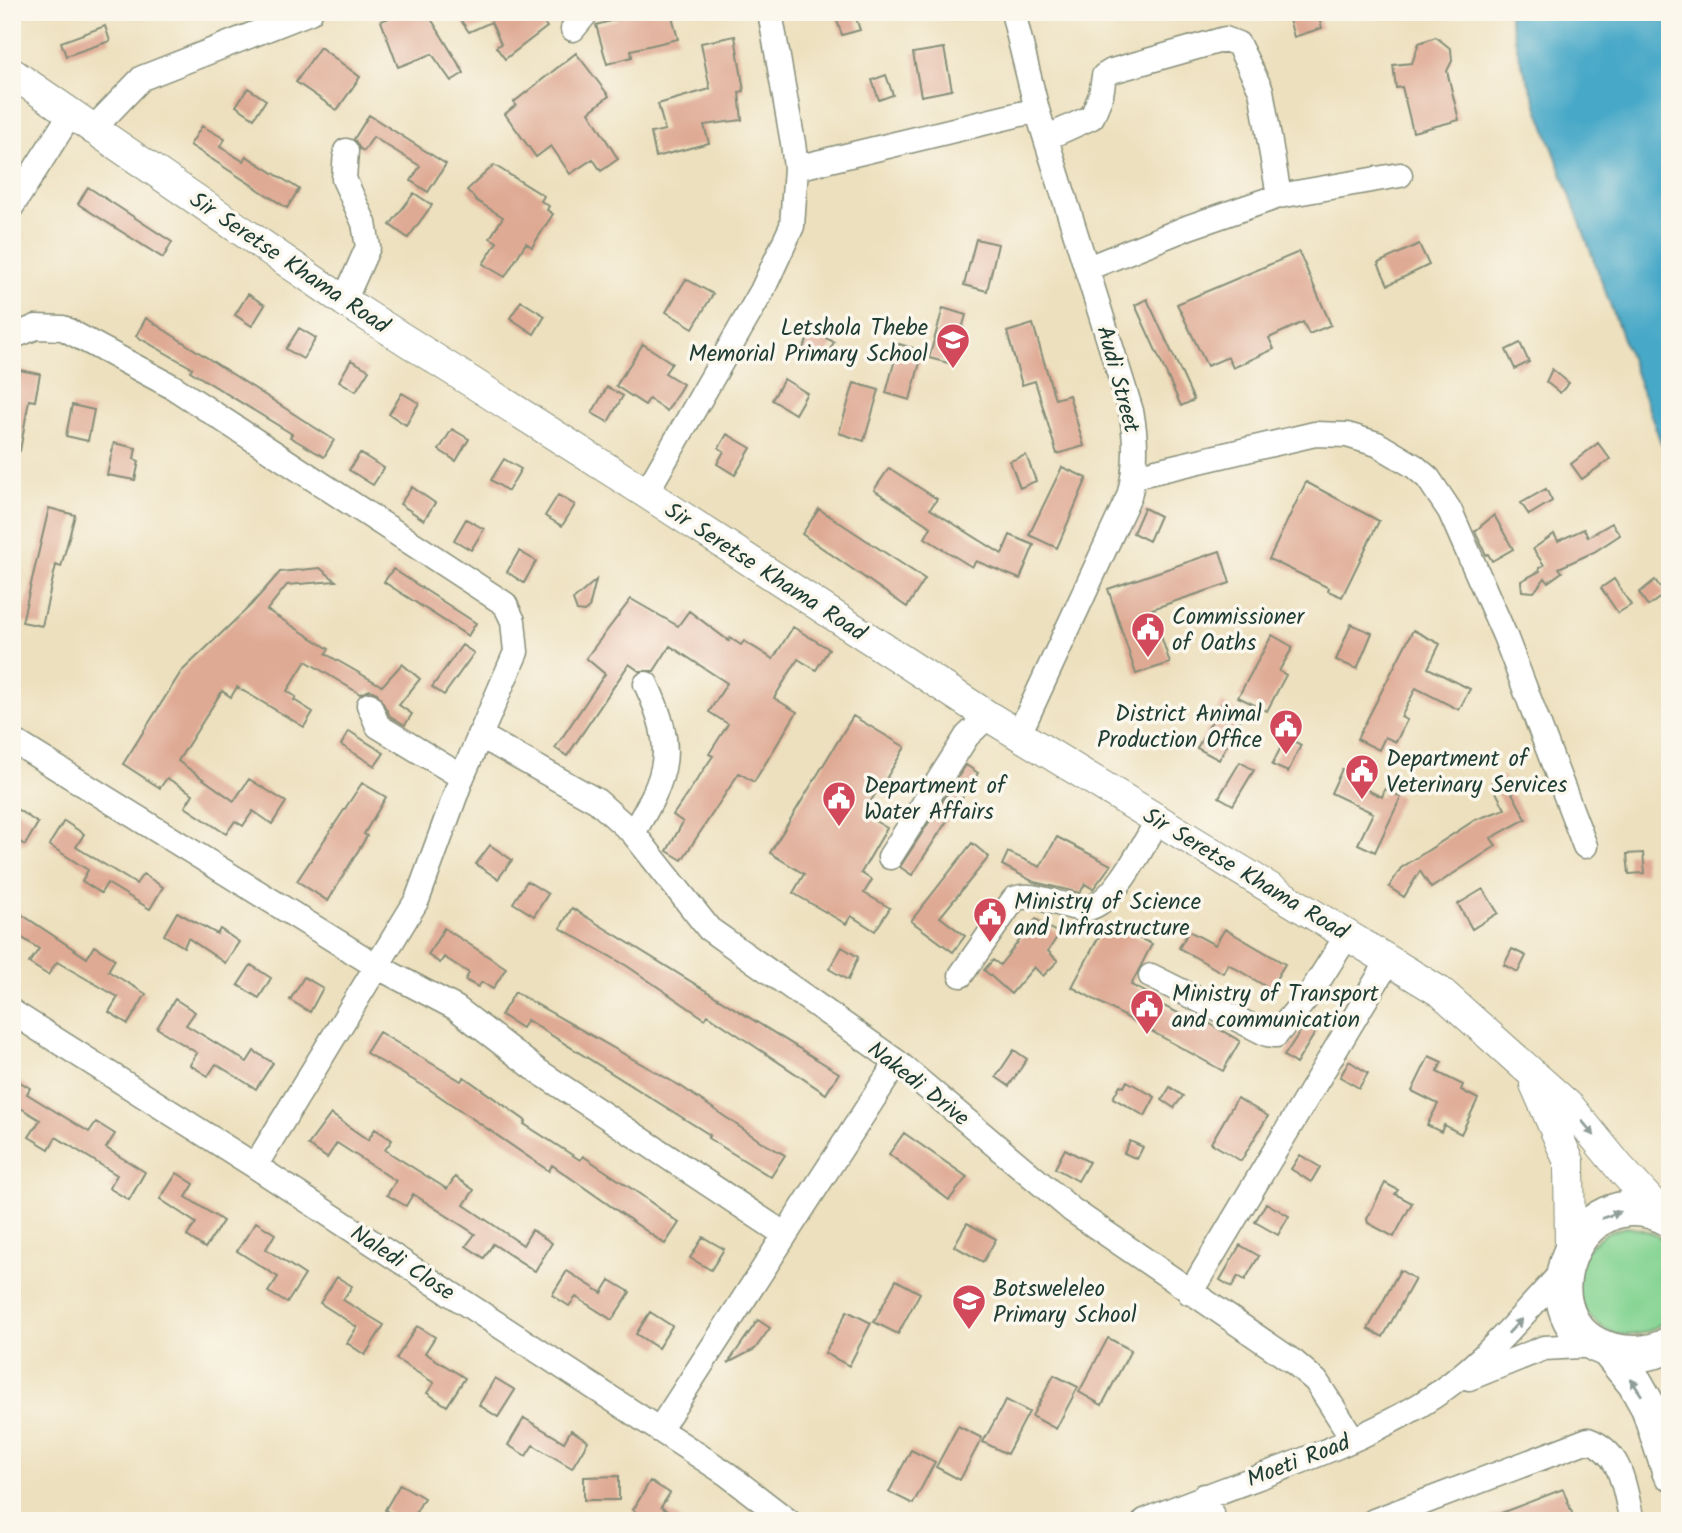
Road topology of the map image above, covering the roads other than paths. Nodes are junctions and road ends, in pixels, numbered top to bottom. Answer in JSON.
{"nodes":[{"id":1,"x":310,"y":12,"type":"edge"},
{"id":2,"x":770,"y":12,"type":"edge"},
{"id":3,"x":1013,"y":12,"type":"edge"},
{"id":4,"x":12,"y":73,"type":"edge"},
{"id":5,"x":1037,"y":110,"type":"junction"},
{"id":6,"x":81,"y":123,"type":"junction"},
{"id":7,"x":1048,"y":136,"type":"junction"},
{"id":8,"x":345,"y":151,"type":"dead end"},
{"id":9,"x":796,"y":169,"type":"junction"},
{"id":10,"x":1401,"y":175,"type":"dead end"},
{"id":11,"x":1279,"y":197,"type":"junction"},
{"id":12,"x":12,"y":206,"type":"edge"},
{"id":13,"x":1088,"y":268,"type":"junction"},
{"id":14,"x":344,"y":302,"type":"junction"},
{"id":15,"x":12,"y":337,"type":"edge"},
{"id":16,"x":1135,"y":476,"type":"junction"},
{"id":17,"x":646,"y":493,"type":"junction"},
{"id":18,"x":646,"y":684,"type":"dead end"},
{"id":19,"x":369,"y":705,"type":"dead end"},
{"id":20,"x":988,"y":716,"type":"junction"},
{"id":21,"x":1019,"y":734,"type":"junction"},
{"id":22,"x":479,"y":735,"type":"junction"},
{"id":23,"x":12,"y":740,"type":"edge"},
{"id":24,"x":462,"y":777,"type":"junction"},
{"id":25,"x":1158,"y":820,"type":"junction"},
{"id":26,"x":633,"y":833,"type":"junction"},
{"id":27,"x":1586,"y":846,"type":"dead end"},
{"id":28,"x":890,"y":858,"type":"dead end"},
{"id":29,"x":1348,"y":934,"type":"junction"},
{"id":30,"x":1389,"y":960,"type":"junction"},
{"id":31,"x":378,"y":967,"type":"junction"},
{"id":32,"x":961,"y":975,"type":"dead end"},
{"id":33,"x":1151,"y":976,"type":"dead end"},
{"id":34,"x":12,"y":1012,"type":"edge"},
{"id":35,"x":897,"y":1062,"type":"junction"},
{"id":36,"x":1523,"y":1062,"type":"junction"},
{"id":37,"x":255,"y":1166,"type":"junction"},
{"id":38,"x":1667,"y":1218,"type":"edge"},
{"id":39,"x":784,"y":1234,"type":"junction"},
{"id":40,"x":1566,"y":1260,"type":"junction"},
{"id":41,"x":1190,"y":1293,"type":"junction"},
{"id":42,"x":1670,"y":1344,"type":"edge"},
{"id":43,"x":1602,"y":1347,"type":"junction"},
{"id":44,"x":1446,"y":1387,"type":"junction"},
{"id":45,"x":659,"y":1430,"type":"junction"},
{"id":46,"x":1353,"y":1439,"type":"junction"},
{"id":47,"x":1670,"y":1472,"type":"edge"},
{"id":48,"x":1204,"y":1496,"type":"junction"},
{"id":49,"x":1421,"y":1512,"type":"edge"},
{"id":50,"x":788,"y":1521,"type":"edge"},
{"id":51,"x":1145,"y":1521,"type":"edge"},
{"id":52,"x":1214,"y":1521,"type":"edge"},
{"id":53,"x":1374,"y":1521,"type":"edge"},
{"id":54,"x":1632,"y":1521,"type":"edge"}],
"edges":[{"from":1,"to":6,"type":"street"},
{"from":2,"to":9,"type":"street"},
{"from":3,"to":5,"type":"street","name":"Audi Street"},
{"from":4,"to":6,"type":"main road","name":"Sir Seretse Khama Road"},
{"from":5,"to":7,"type":"street","name":"Audi Street"},
{"from":5,"to":9,"type":"street"},
{"from":6,"to":12,"type":"street"},
{"from":6,"to":14,"type":"main road","name":"Sir Seretse Khama Road"},
{"from":7,"to":11,"type":"street"},
{"from":7,"to":13,"type":"street","name":"Audi Street"},
{"from":8,"to":14,"type":"street"},
{"from":9,"to":17,"type":"street"},
{"from":10,"to":11,"type":"street"},
{"from":11,"to":13,"type":"street"},
{"from":13,"to":16,"type":"street","name":"Audi Street"},
{"from":14,"to":17,"type":"main road","name":"Sir Seretse Khama Road"},
{"from":15,"to":22,"type":"street"},
{"from":16,"to":21,"type":"street","name":"Audi Street"},
{"from":16,"to":27,"type":"street"},
{"from":17,"to":20,"type":"main road","name":"Sir Seretse Khama Road"},
{"from":18,"to":26,"type":"street"},
{"from":19,"to":24,"type":"street"},
{"from":20,"to":21,"type":"main road","name":"Sir Seretse Khama Road"},
{"from":20,"to":28,"type":"street"},
{"from":21,"to":25,"type":"main road","name":"Sir Seretse Khama Road"},
{"from":22,"to":24,"type":"street"},
{"from":22,"to":26,"type":"street","name":"Nakedi Drive"},
{"from":23,"to":31,"type":"street"},
{"from":24,"to":31,"type":"street"},
{"from":25,"to":29,"type":"main road","name":"Sir Seretse Khama Road"},
{"from":25,"to":32,"type":"street"},
{"from":26,"to":35,"type":"street","name":"Nakedi Drive"},
{"from":29,"to":30,"type":"main road","name":"Sir Seretse Khama Road"},
{"from":29,"to":33,"type":"street"},
{"from":30,"to":36,"type":"main road","name":"Sir Seretse Khama Road"},
{"from":30,"to":41,"type":"street"},
{"from":31,"to":37,"type":"street"},
{"from":31,"to":39,"type":"street"},
{"from":34,"to":37,"type":"street","name":"Naledi Close"},
{"from":35,"to":39,"type":"street"},
{"from":35,"to":41,"type":"street","name":"Nakedi Drive"},
{"from":36,"to":38,"type":"main road","name":"Sir Seretse Khama Road","one_way":true},
{"from":36,"to":40,"type":"main road","name":"Sir Seretse Khama Road"},
{"from":37,"to":45,"type":"street","name":"Naledi Close"},
{"from":40,"to":38,"type":"highway","one_way":true},
{"from":39,"to":45,"type":"street"},
{"from":40,"to":43,"type":"highway"},
{"from":44,"to":40,"type":"street","name":"Moeti Road","one_way":true},
{"from":41,"to":46,"type":"street","name":"Nakedi Drive"},
{"from":42,"to":43,"type":"highway"},
{"from":43,"to":44,"type":"street","name":"Moeti Road"},
{"from":47,"to":43,"type":"highway","one_way":true},
{"from":44,"to":46,"type":"street","name":"Moeti Road"},
{"from":45,"to":50,"type":"street","name":"Naledi Close"},
{"from":46,"to":48,"type":"street","name":"Moeti Road"},
{"from":48,"to":51,"type":"street","name":"Moeti Road"},
{"from":48,"to":52,"type":"street"},
{"from":49,"to":53,"type":"street"},
{"from":49,"to":54,"type":"street"}]}
